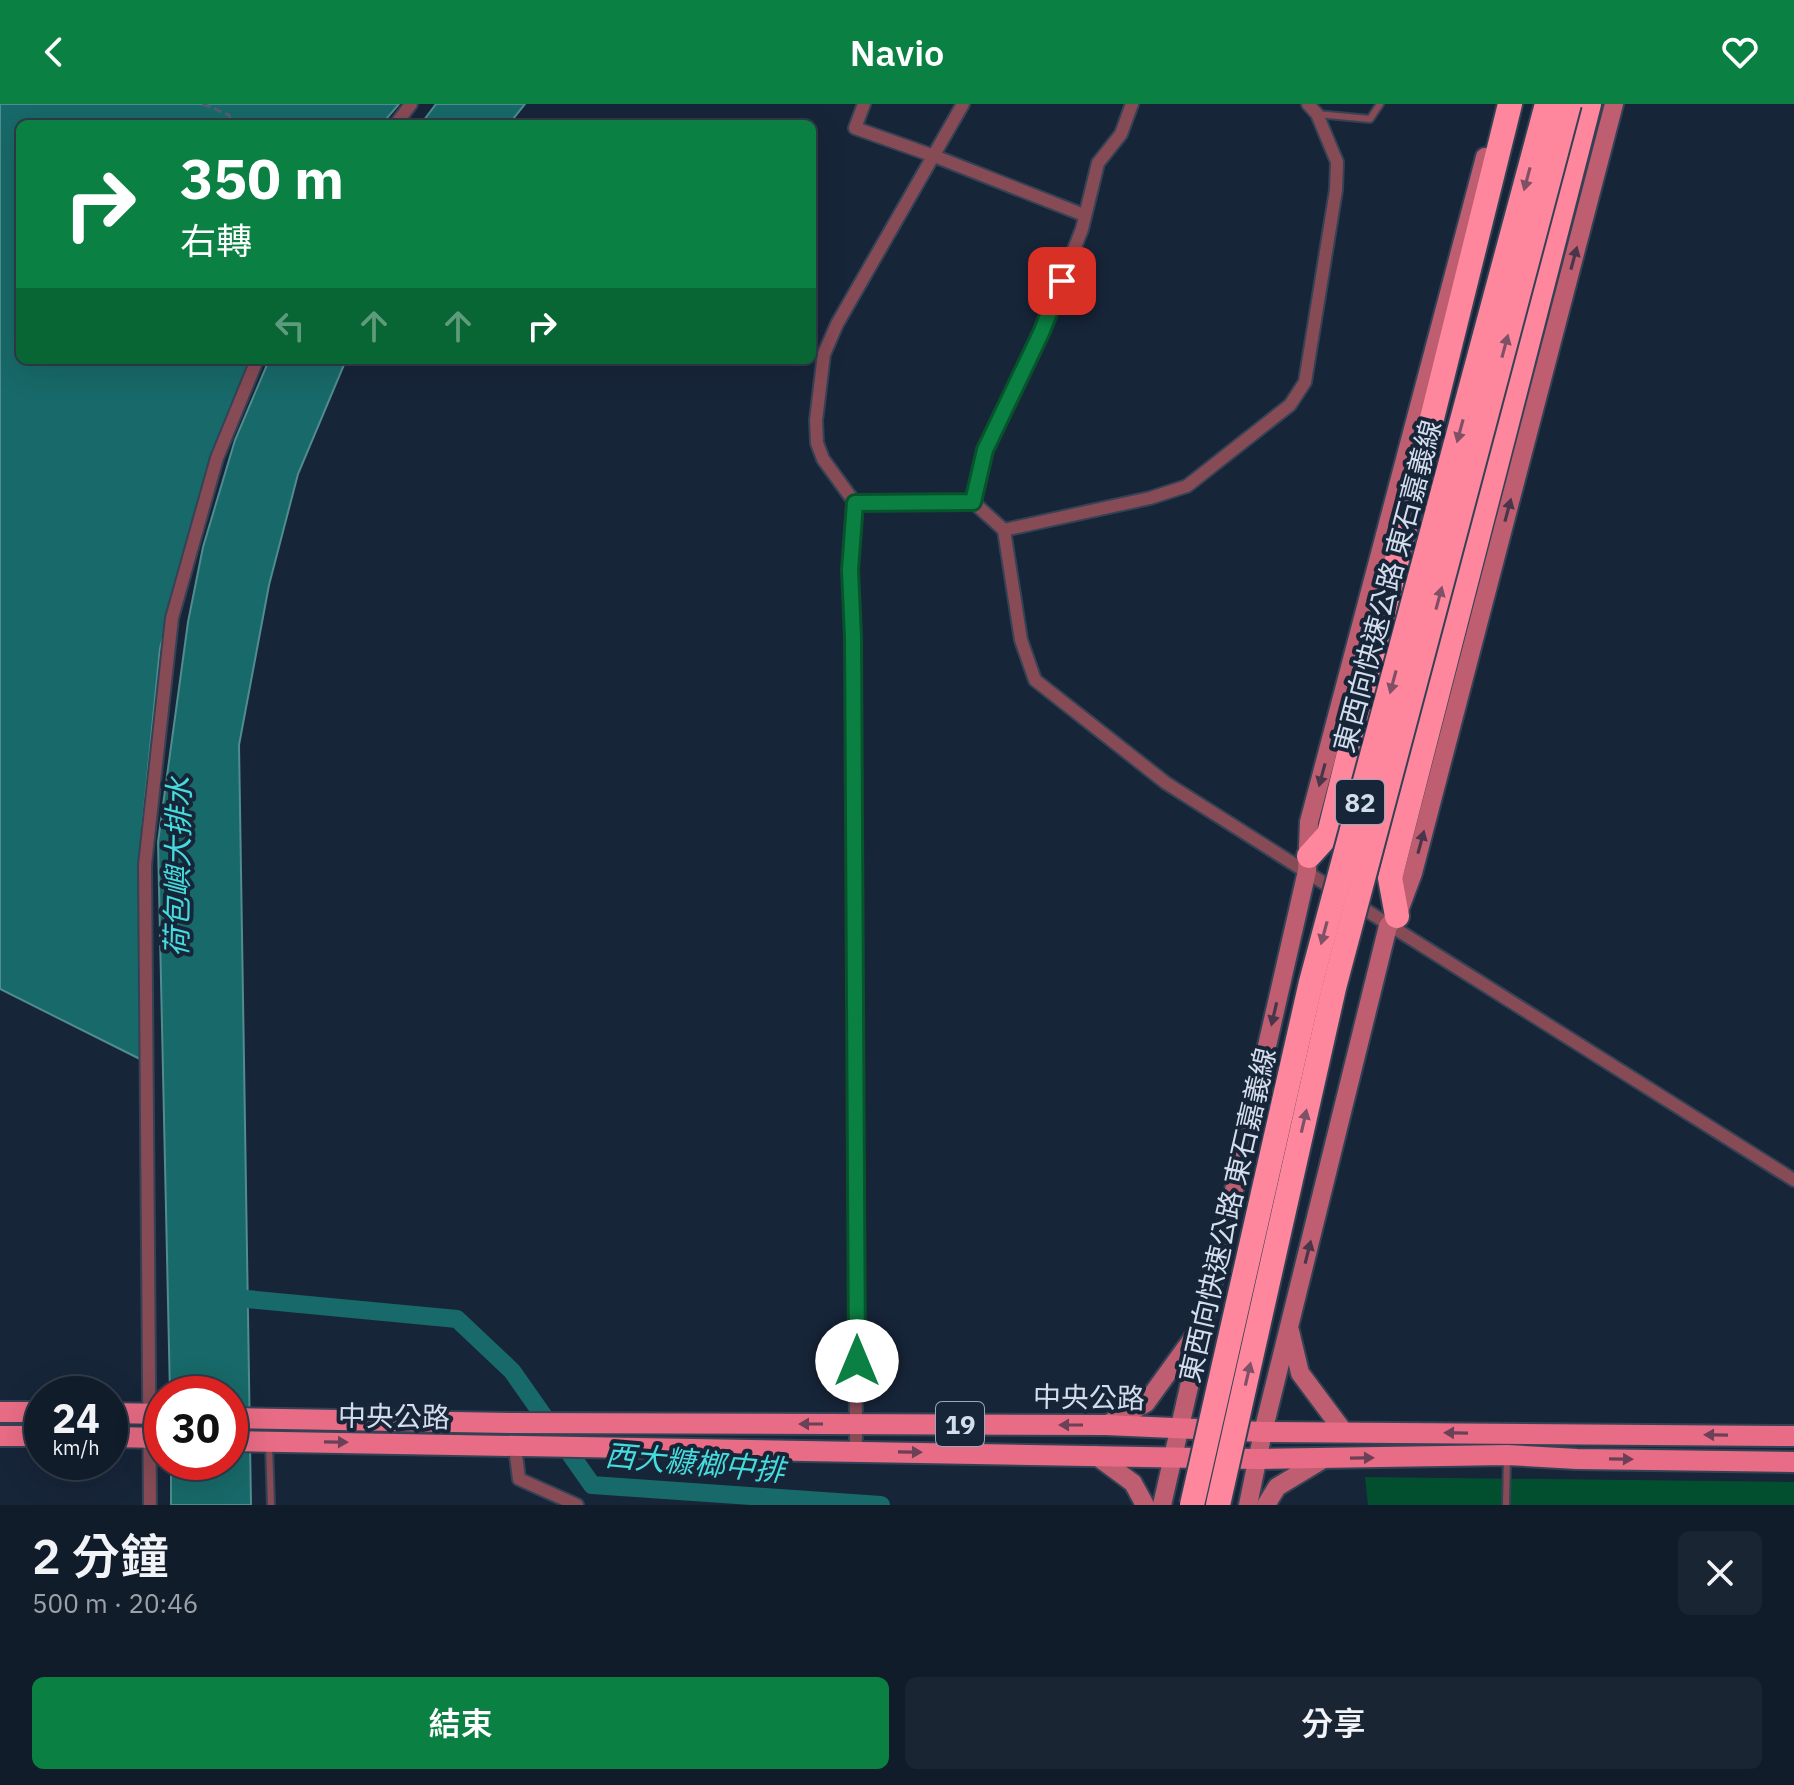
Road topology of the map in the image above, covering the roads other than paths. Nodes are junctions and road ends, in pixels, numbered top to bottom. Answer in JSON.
{"nodes":[{"id":1,"x":864,"y":104,"type":"edge"},
{"id":2,"x":963,"y":104,"type":"edge"},
{"id":3,"x":1132,"y":104,"type":"edge"},
{"id":4,"x":1380,"y":104,"type":"edge"},
{"id":5,"x":1499,"y":104,"type":"edge"},
{"id":6,"x":1510,"y":104,"type":"edge"},
{"id":7,"x":1547,"y":104,"type":"edge"},
{"id":8,"x":1569,"y":104,"type":"edge"},
{"id":9,"x":1589,"y":104,"type":"edge"},
{"id":10,"x":1614,"y":104,"type":"edge"},
{"id":11,"x":1313,"y":109,"type":"edge"},
{"id":12,"x":934,"y":156,"type":"junction"},
{"id":13,"x":1084,"y":215,"type":"junction"},
{"id":14,"x":255,"y":364,"type":"edge"},
{"id":15,"x":973,"y":502,"type":"junction"},
{"id":16,"x":855,"y":503,"type":"junction"},
{"id":17,"x":1004,"y":530,"type":"junction"},
{"id":18,"x":1308,"y":863,"type":"junction"},
{"id":19,"x":1392,"y":921,"type":"junction"},
{"id":20,"x":1794,"y":1180,"type":"edge"},
{"id":21,"x":1204,"y":1322,"type":"junction"},
{"id":22,"x":1290,"y":1328,"type":"junction"},
{"id":23,"x":154,"y":1376,"type":"edge"},
{"id":24,"x":0,"y":1412,"type":"edge"},
{"id":25,"x":24,"y":1412,"type":"edge"},
{"id":26,"x":248,"y":1419,"type":"edge"},
{"id":27,"x":858,"y":1424,"type":"junction"},
{"id":28,"x":1106,"y":1425,"type":"junction"},
{"id":29,"x":1178,"y":1426,"type":"junction"},
{"id":30,"x":1263,"y":1432,"type":"junction"},
{"id":31,"x":1344,"y":1432,"type":"junction"},
{"id":32,"x":1577,"y":1434,"type":"junction"},
{"id":33,"x":0,"y":1436,"type":"edge"},
{"id":34,"x":24,"y":1436,"type":"edge"},
{"id":35,"x":1794,"y":1436,"type":"edge"},
{"id":36,"x":248,"y":1442,"type":"edge"},
{"id":37,"x":264,"y":1442,"type":"junction"},
{"id":38,"x":521,"y":1448,"type":"junction"},
{"id":39,"x":856,"y":1451,"type":"junction"},
{"id":40,"x":1095,"y":1455,"type":"junction"},
{"id":41,"x":1507,"y":1455,"type":"junction"},
{"id":42,"x":1172,"y":1457,"type":"junction"},
{"id":43,"x":1325,"y":1458,"type":"junction"},
{"id":44,"x":1257,"y":1459,"type":"junction"},
{"id":45,"x":1577,"y":1459,"type":"junction"},
{"id":46,"x":1794,"y":1462,"type":"edge"},
{"id":47,"x":152,"y":1480,"type":"edge"},
{"id":48,"x":150,"y":1505,"type":"edge"},
{"id":49,"x":271,"y":1505,"type":"edge"},
{"id":50,"x":577,"y":1505,"type":"edge"},
{"id":51,"x":1145,"y":1505,"type":"edge"},
{"id":52,"x":1162,"y":1505,"type":"edge"},
{"id":53,"x":1192,"y":1505,"type":"edge"},
{"id":54,"x":1218,"y":1505,"type":"edge"},
{"id":55,"x":1248,"y":1505,"type":"edge"},
{"id":56,"x":1266,"y":1505,"type":"edge"},
{"id":57,"x":1506,"y":1505,"type":"edge"}],
"edges":[{"from":1,"to":12,"type":"street"},
{"from":2,"to":12,"type":"street"},
{"from":3,"to":13,"type":"street"},
{"from":4,"to":11,"type":"lane"},
{"from":5,"to":18,"type":"street","one_way":true},
{"from":6,"to":18,"type":"highway"},
{"from":7,"to":53,"type":"highway","name":"東西向快速公路 東石嘉義線","number":"82","one_way":true,"bridge":true},
{"from":54,"to":8,"type":"highway","name":"東西向快速公路 東石嘉義線","number":"82","one_way":true,"bridge":true},
{"from":9,"to":19,"type":"highway"},
{"from":19,"to":10,"type":"street","one_way":true},
{"from":11,"to":17,"type":"street"},
{"from":12,"to":13,"type":"street"},
{"from":12,"to":16,"type":"street"},
{"from":13,"to":15,"type":"street"},
{"from":14,"to":23,"type":"street"},
{"from":15,"to":16,"type":"street"},
{"from":15,"to":17,"type":"street"},
{"from":16,"to":27,"type":"street"},
{"from":17,"to":18,"type":"street"},
{"from":18,"to":19,"type":"street"},
{"from":18,"to":21,"type":"street","one_way":true},
{"from":19,"to":20,"type":"street"},
{"from":22,"to":19,"type":"street","one_way":true},
{"from":21,"to":28,"type":"street"},
{"from":21,"to":29,"type":"street"},
{"from":22,"to":30,"type":"street"},
{"from":22,"to":31,"type":"street"},
{"from":24,"to":25,"type":"main road"},
{"from":27,"to":26,"type":"main road","name":"中央公路","number":"19","one_way":true},
{"from":28,"to":27,"type":"main road","name":"中央公路","number":"19","one_way":true},
{"from":27,"to":39,"type":"street"},
{"from":28,"to":29,"type":"main road","name":"中央公路","number":"19"},
{"from":29,"to":30,"type":"main road","name":"中央公路","number":"19"},
{"from":29,"to":42,"type":"street"},
{"from":30,"to":31,"type":"main road","name":"中央公路","number":"19"},
{"from":30,"to":44,"type":"street"},
{"from":32,"to":31,"type":"main road","name":"中央公路","number":"19","one_way":true},
{"from":35,"to":32,"type":"main road","name":"中央公路","number":"19","one_way":true},
{"from":32,"to":45,"type":"main road"},
{"from":33,"to":34,"type":"main road"},
{"from":36,"to":37,"type":"main road","number":"19"},
{"from":37,"to":38,"type":"main road","name":"中央公路","number":"19","one_way":true},
{"from":37,"to":49,"type":"lane"},
{"from":38,"to":39,"type":"main road","name":"中央公路","number":"19"},
{"from":38,"to":50,"type":"street"},
{"from":39,"to":40,"type":"main road","name":"中央公路","number":"19","one_way":true},
{"from":40,"to":42,"type":"main road","name":"中央公路","number":"19"},
{"from":40,"to":51,"type":"street"},
{"from":43,"to":41,"type":"main road","name":"中央公路","number":"19","one_way":true},
{"from":41,"to":45,"type":"main road","name":"中央公路","number":"19"},
{"from":41,"to":57,"type":"lane"},
{"from":42,"to":44,"type":"main road","name":"中央公路","number":"19"},
{"from":42,"to":52,"type":"street"},
{"from":43,"to":44,"type":"main road","name":"中央公路","number":"19"},
{"from":43,"to":56,"type":"street"},
{"from":44,"to":55,"type":"street"},
{"from":45,"to":46,"type":"main road","name":"中央公路","number":"19","one_way":true},
{"from":47,"to":48,"type":"street"}]}
